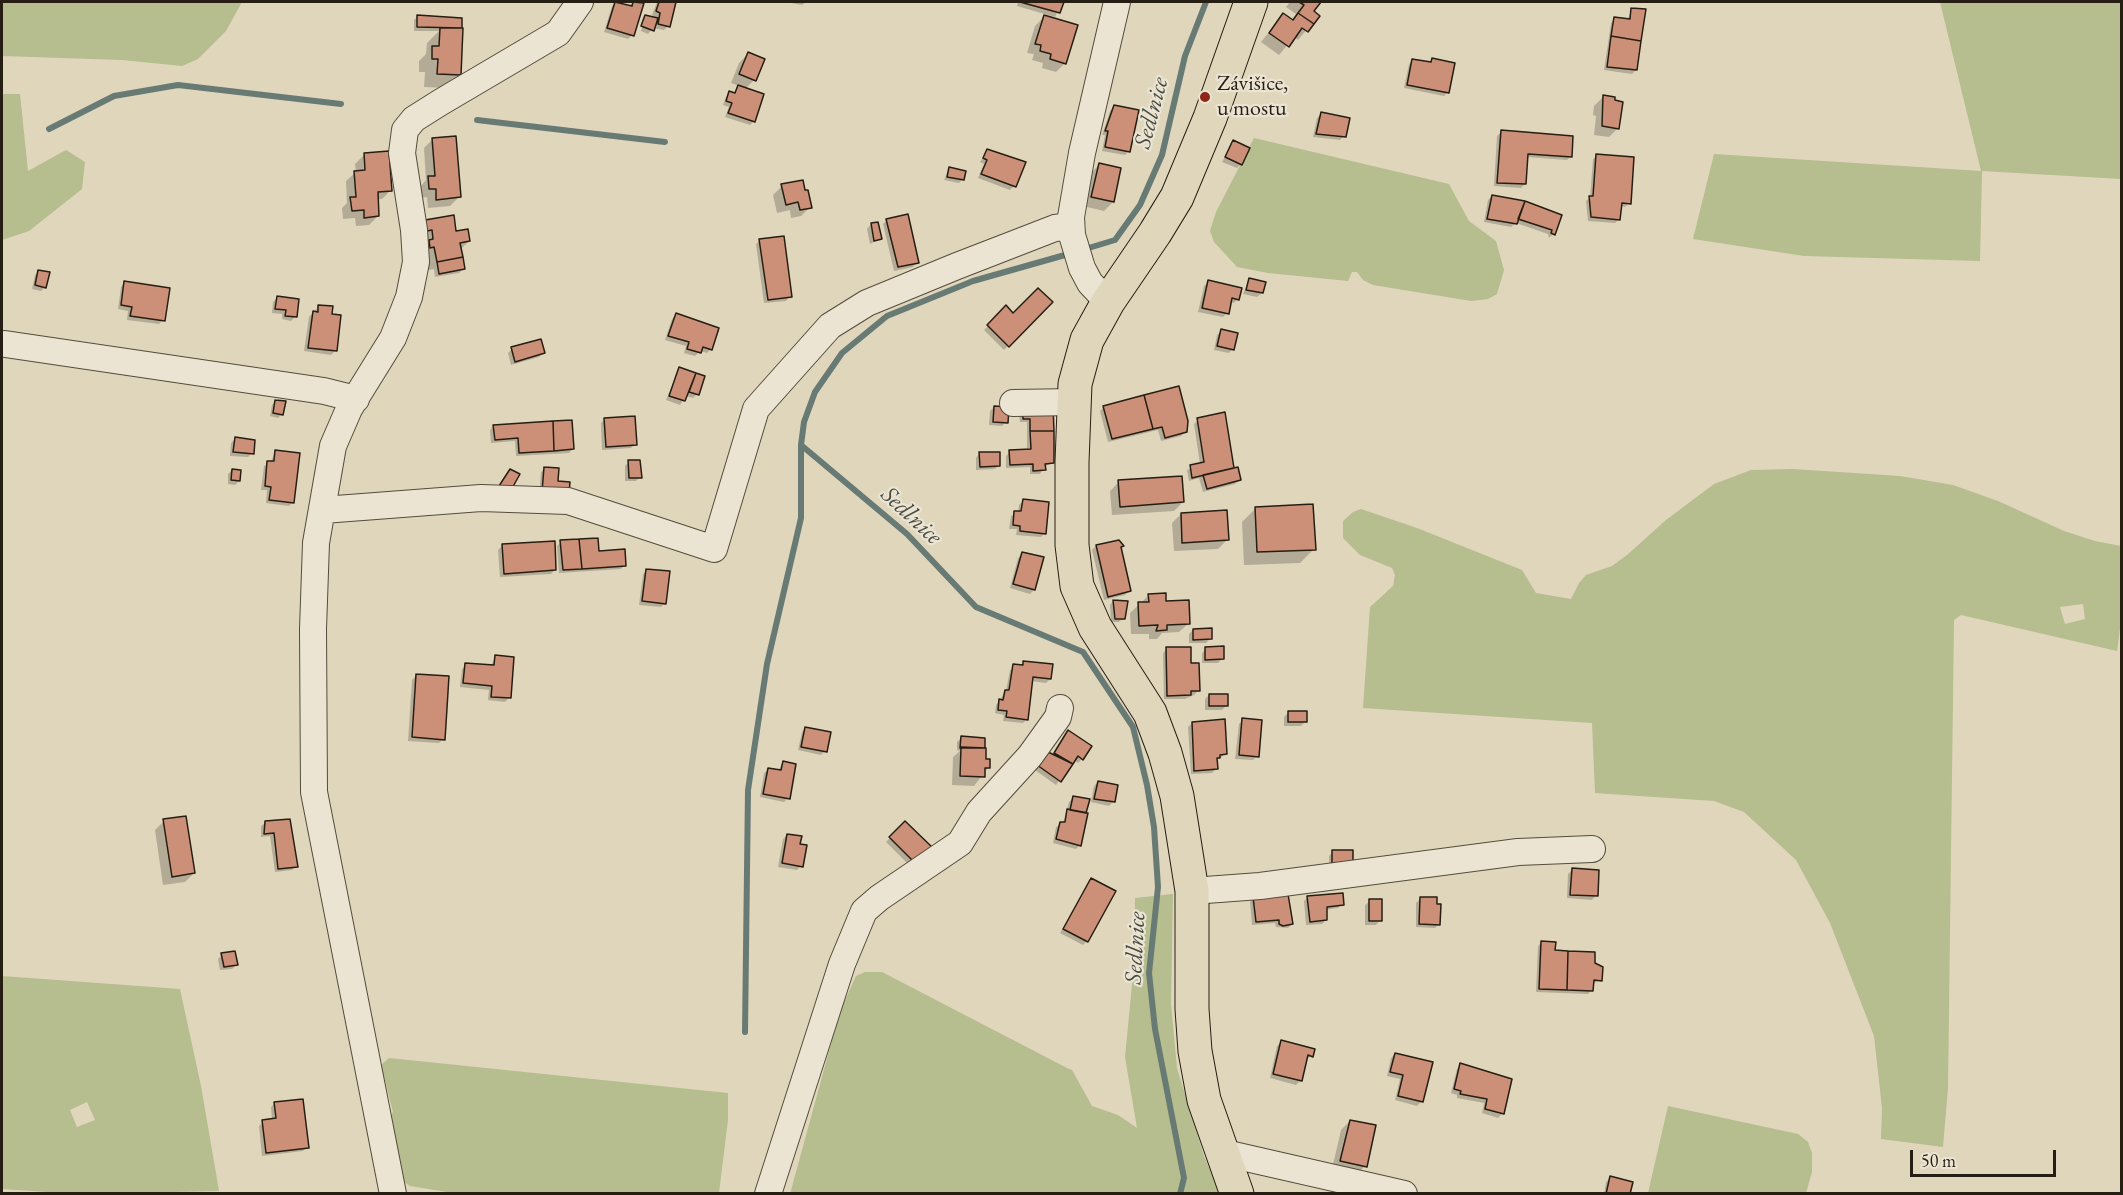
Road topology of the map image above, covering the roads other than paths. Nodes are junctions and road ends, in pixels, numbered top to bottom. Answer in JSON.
{"nodes":[{"id":1,"x":580,"y":2,"type":"edge"},
{"id":2,"x":1117,"y":2,"type":"edge"},
{"id":3,"x":1251,"y":2,"type":"edge"},
{"id":4,"x":1071,"y":231,"type":"junction"},
{"id":5,"x":1097,"y":290,"type":"junction"},
{"id":6,"x":5,"y":344,"type":"dead end"},
{"id":7,"x":356,"y":399,"type":"junction"},
{"id":8,"x":1074,"y":402,"type":"junction"},
{"id":9,"x":1013,"y":403,"type":"dead end"},
{"id":10,"x":323,"y":510,"type":"junction"},
{"id":11,"x":1060,"y":708,"type":"dead end"},
{"id":12,"x":1592,"y":849,"type":"dead end"},
{"id":13,"x":1192,"y":891,"type":"junction"},
{"id":14,"x":1220,"y":1152,"type":"junction"},
{"id":15,"x":393,"y":1194,"type":"edge"},
{"id":16,"x":768,"y":1194,"type":"edge"},
{"id":17,"x":1237,"y":1194,"type":"edge"},
{"id":18,"x":1404,"y":1194,"type":"edge"}],
"edges":[{"from":1,"to":7,"type":"street"},
{"from":2,"to":4,"type":"street"},
{"from":3,"to":5,"type":"main road"},
{"from":4,"to":5,"type":"street"},
{"from":4,"to":10,"type":"street"},
{"from":5,"to":8,"type":"main road"},
{"from":6,"to":7,"type":"street"},
{"from":7,"to":10,"type":"street"},
{"from":8,"to":9,"type":"street"},
{"from":8,"to":13,"type":"main road"},
{"from":10,"to":15,"type":"street"},
{"from":11,"to":16,"type":"street"},
{"from":12,"to":13,"type":"street"},
{"from":13,"to":14,"type":"main road"},
{"from":14,"to":17,"type":"main road"},
{"from":14,"to":18,"type":"street"}]}
